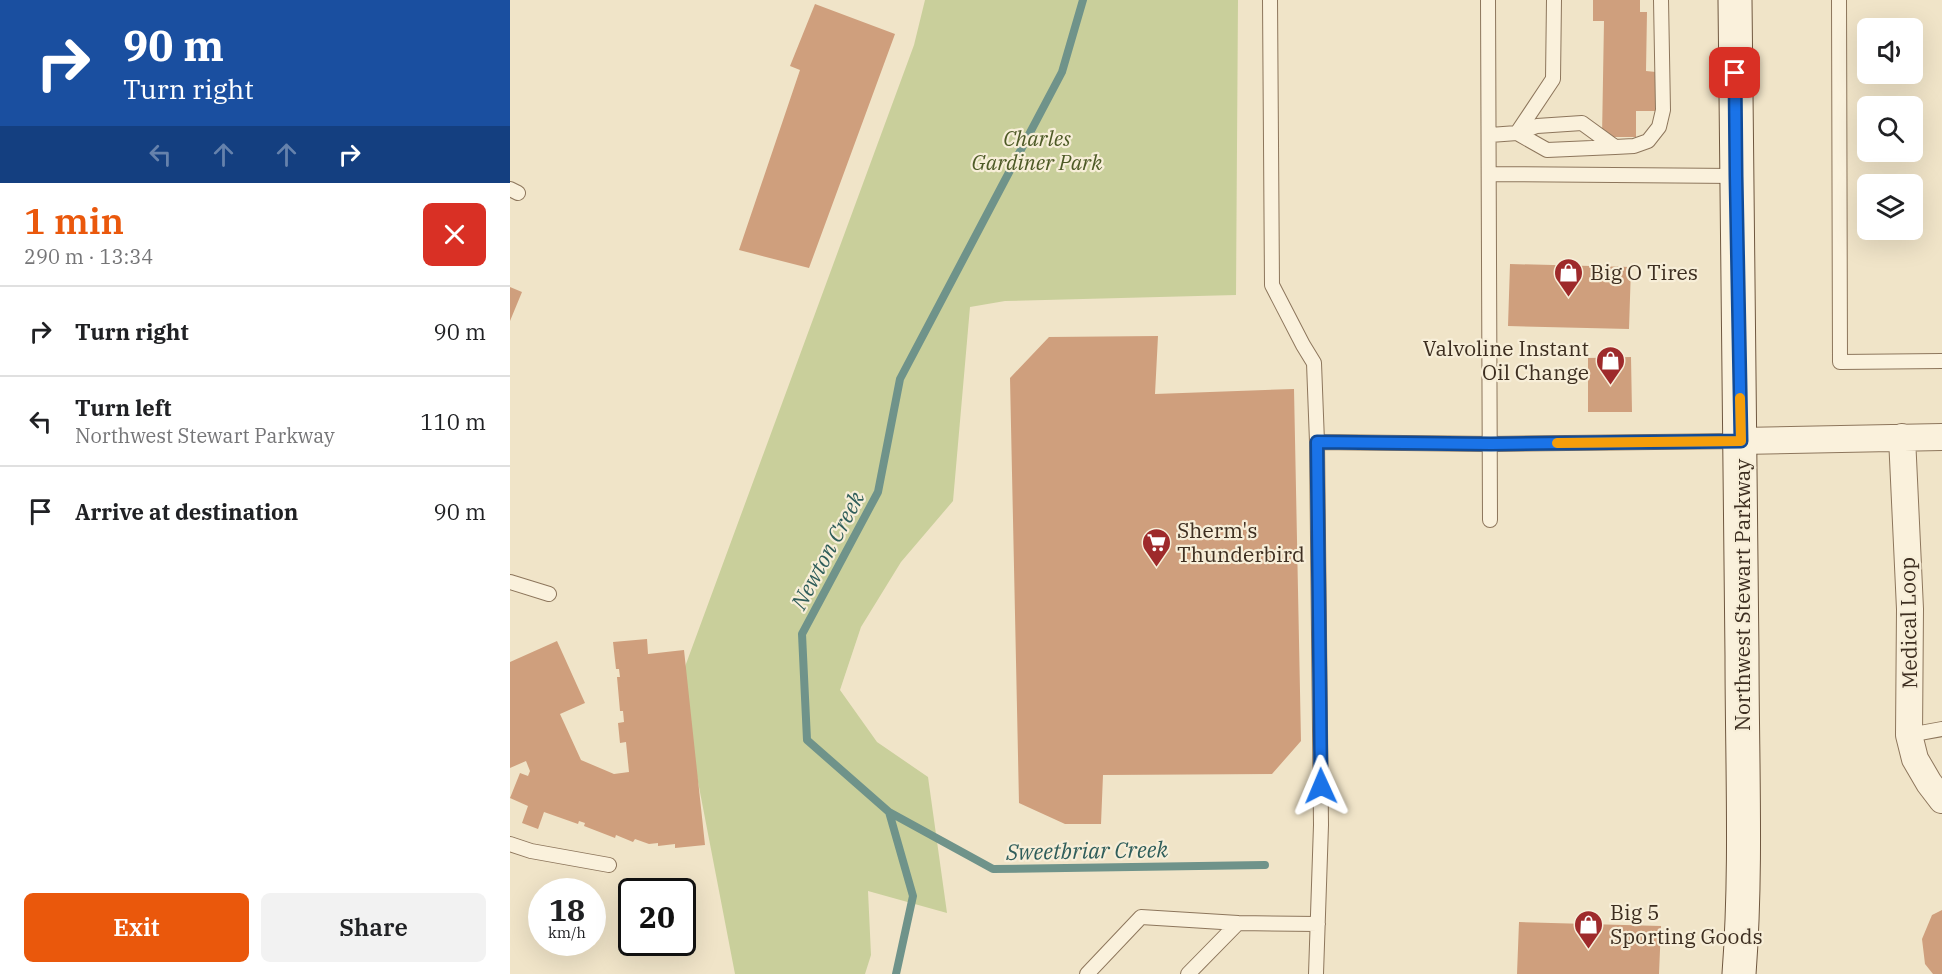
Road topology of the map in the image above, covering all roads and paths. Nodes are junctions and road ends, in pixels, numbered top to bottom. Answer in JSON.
{"nodes":[{"id":1,"x":1270,"y":0,"type":"edge"},
{"id":2,"x":1488,"y":0,"type":"edge"},
{"id":3,"x":1554,"y":0,"type":"edge"},
{"id":4,"x":1661,"y":0,"type":"edge"},
{"id":5,"x":1735,"y":0,"type":"edge"},
{"id":6,"x":1839,"y":0,"type":"edge"},
{"id":7,"x":1517,"y":133,"type":"junction"},
{"id":8,"x":1490,"y":135,"type":"junction"},
{"id":9,"x":1615,"y":147,"type":"junction"},
{"id":10,"x":1490,"y":174,"type":"junction"},
{"id":11,"x":1736,"y":176,"type":"junction"},
{"id":12,"x":1942,"y":361,"type":"edge"},
{"id":13,"x":1902,"y":437,"type":"junction"},
{"id":14,"x":1942,"y":437,"type":"edge"},
{"id":15,"x":1741,"y":441,"type":"junction"},
{"id":16,"x":1317,"y":442,"type":"junction"},
{"id":17,"x":1491,"y":444,"type":"junction"},
{"id":18,"x":1490,"y":520,"type":"dead end"},
{"id":19,"x":510,"y":582,"type":"edge"},
{"id":20,"x":549,"y":594,"type":"dead end"},
{"id":21,"x":1942,"y":729,"type":"edge"},
{"id":22,"x":1909,"y":735,"type":"junction"},
{"id":23,"x":1942,"y":800,"type":"edge"},
{"id":24,"x":510,"y":844,"type":"edge"},
{"id":25,"x":609,"y":865,"type":"dead end"},
{"id":26,"x":1238,"y":923,"type":"junction"},
{"id":27,"x":1318,"y":924,"type":"junction"},
{"id":28,"x":1087,"y":974,"type":"edge"},
{"id":29,"x":1188,"y":974,"type":"edge"},
{"id":30,"x":1316,"y":974,"type":"edge"},
{"id":31,"x":1739,"y":974,"type":"edge"}],
"edges":[{"from":1,"to":16,"type":"lane"},
{"from":2,"to":8,"type":"lane"},
{"from":3,"to":7,"type":"lane"},
{"from":4,"to":9,"type":"lane"},
{"from":5,"to":11,"type":"main road","name":"Northwest Stewart Parkway"},
{"from":6,"to":12,"type":"lane"},
{"from":7,"to":8,"type":"lane"},
{"from":7,"to":9,"type":"lane"},
{"from":7,"to":9,"type":"lane"},
{"from":8,"to":10,"type":"lane"},
{"from":10,"to":11,"type":"lane"},
{"from":10,"to":17,"type":"lane"},
{"from":11,"to":15,"type":"main road","name":"Northwest Stewart Parkway"},
{"from":13,"to":14,"type":"street"},
{"from":13,"to":15,"type":"street"},
{"from":13,"to":22,"type":"street","name":"Medical Loop"},
{"from":15,"to":17,"type":"lane"},
{"from":15,"to":31,"type":"main road","name":"Northwest Stewart Parkway"},
{"from":16,"to":17,"type":"lane"},
{"from":16,"to":27,"type":"lane"},
{"from":17,"to":18,"type":"lane"},
{"from":19,"to":20,"type":"lane"},
{"from":21,"to":22,"type":"lane"},
{"from":22,"to":23,"type":"street","name":"Medical Loop"},
{"from":24,"to":25,"type":"lane"},
{"from":26,"to":27,"type":"lane"},
{"from":26,"to":28,"type":"lane"},
{"from":26,"to":29,"type":"lane"},
{"from":27,"to":30,"type":"lane"}]}
